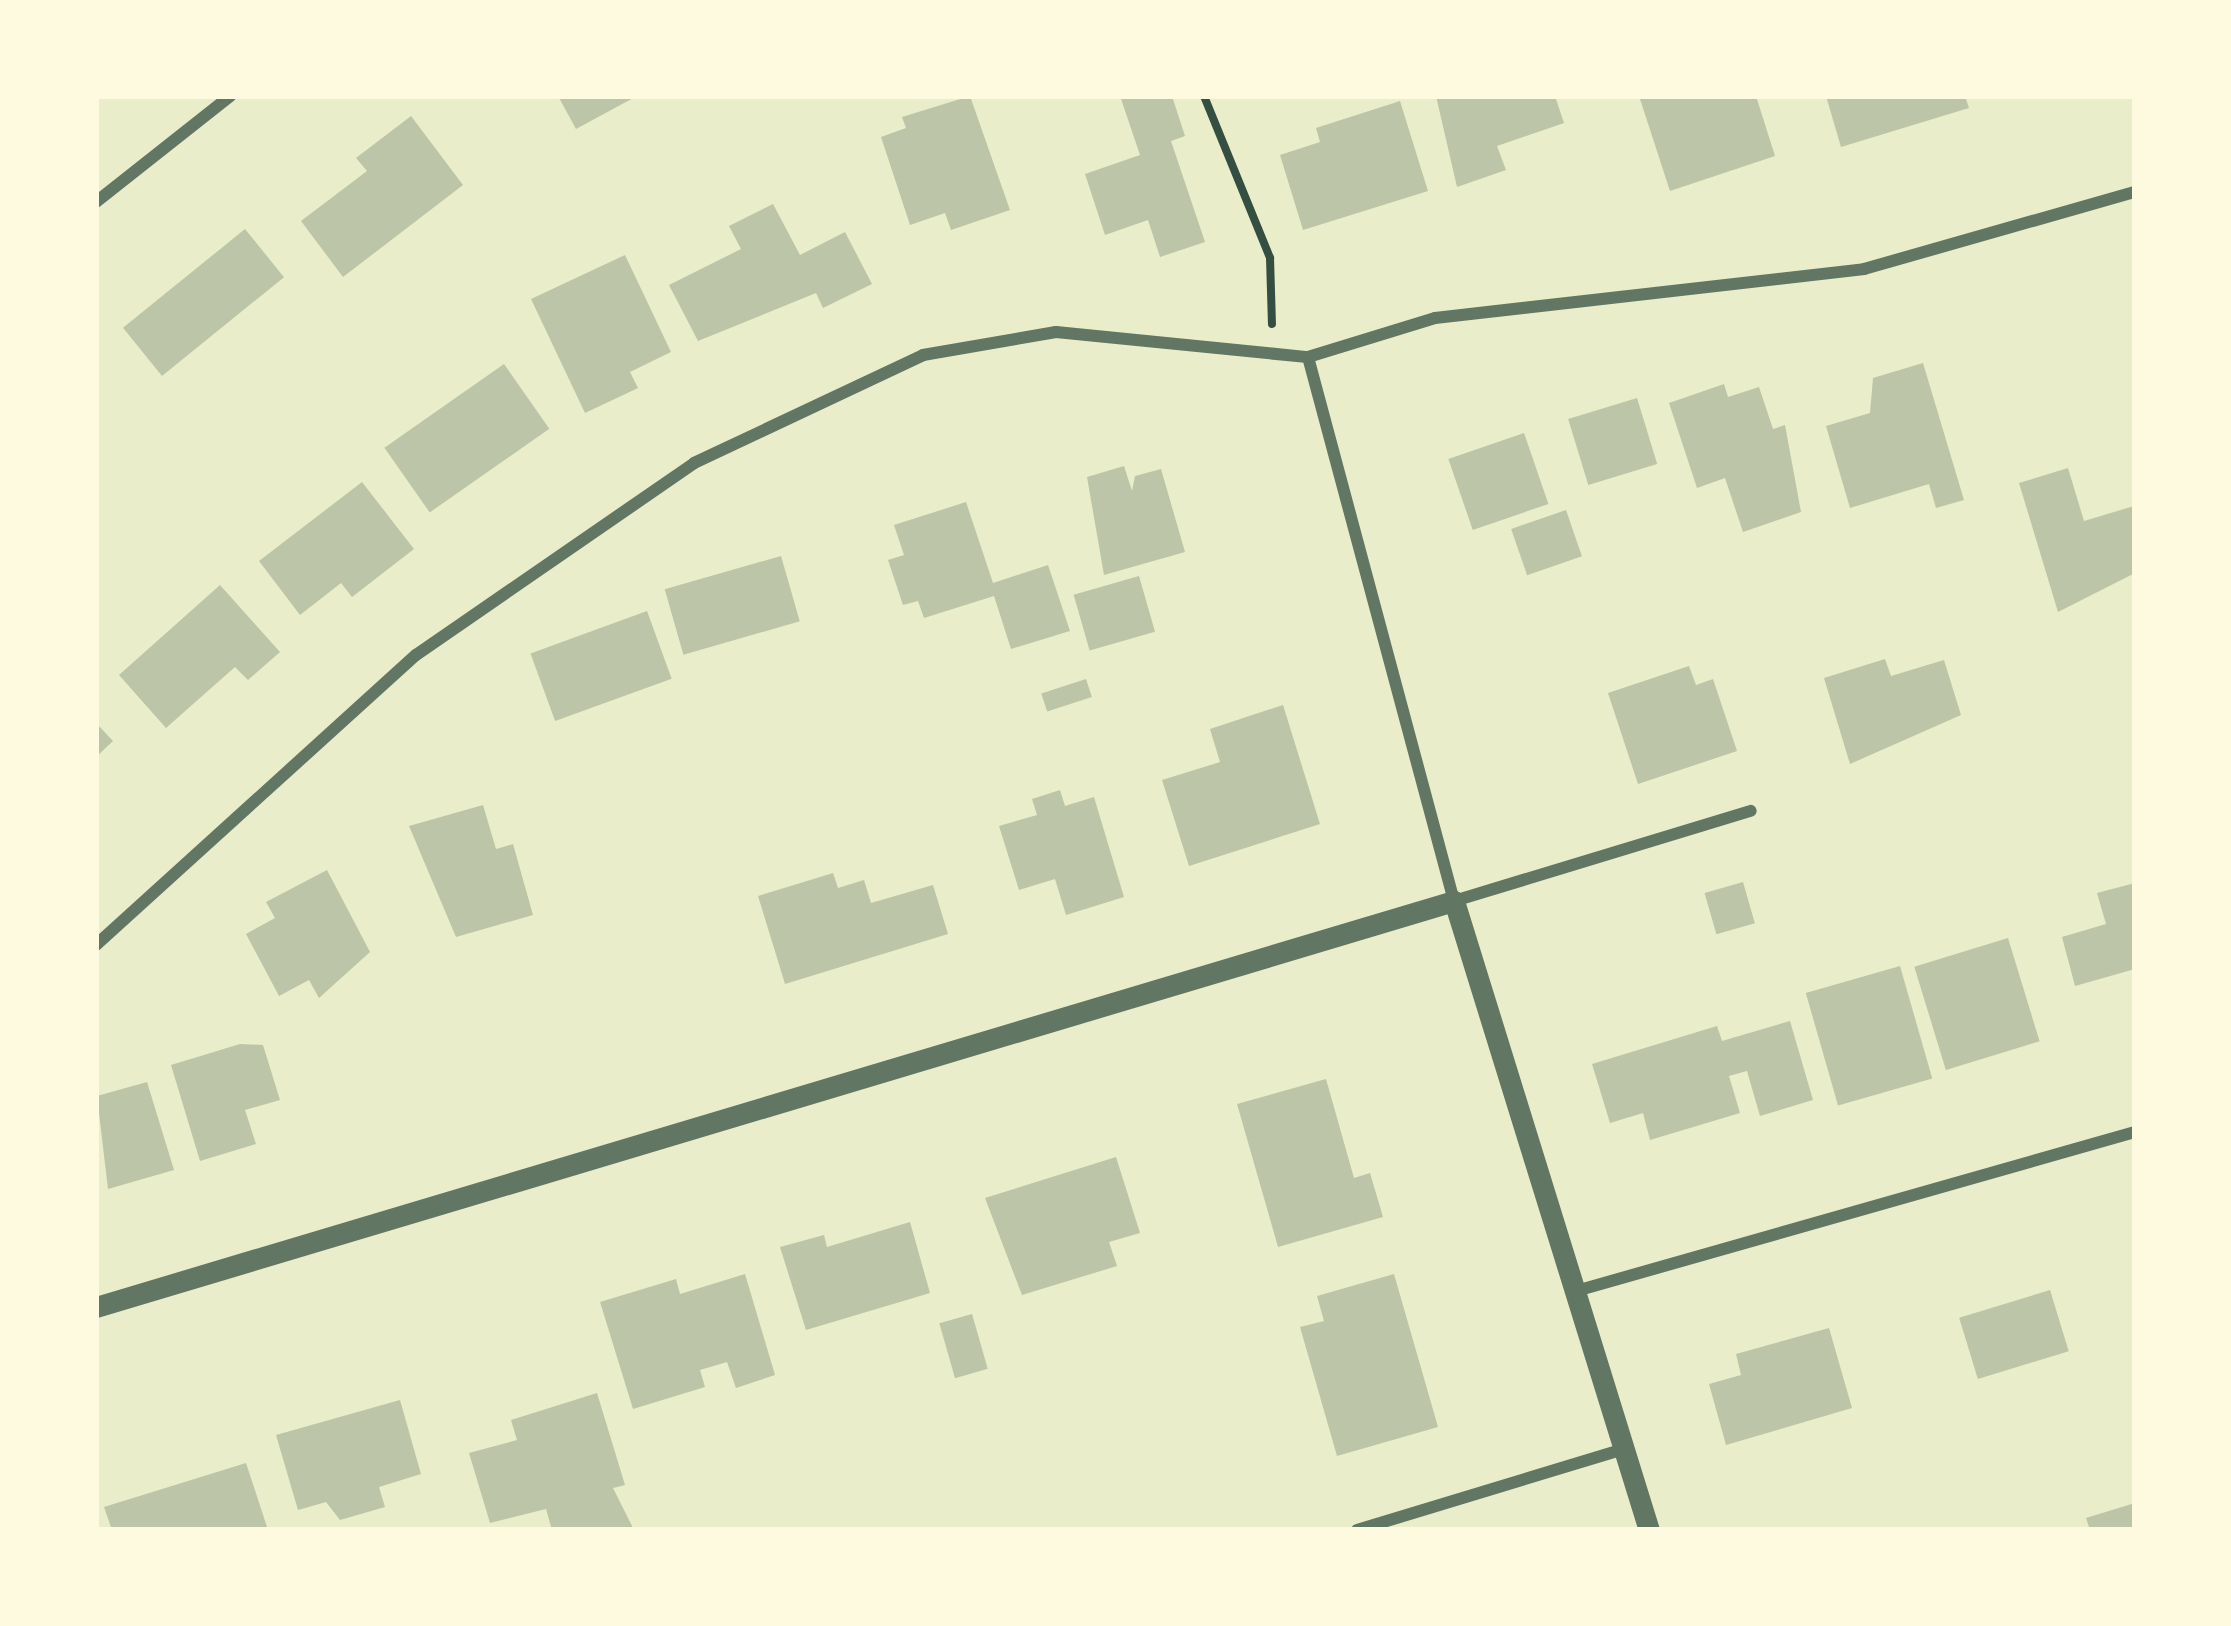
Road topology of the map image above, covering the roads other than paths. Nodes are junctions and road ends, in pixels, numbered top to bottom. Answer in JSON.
{"nodes":[{"id":1,"x":230,"y":96,"type":"edge"},
{"id":2,"x":2135,"y":192,"type":"edge"},
{"id":3,"x":96,"y":202,"type":"edge"},
{"id":4,"x":1308,"y":357,"type":"junction"},
{"id":5,"x":1751,"y":811,"type":"dead end"},
{"id":6,"x":1454,"y":901,"type":"junction"},
{"id":7,"x":96,"y":945,"type":"edge"},
{"id":8,"x":2135,"y":1132,"type":"edge"},
{"id":9,"x":1576,"y":1291,"type":"junction"},
{"id":10,"x":96,"y":1306,"type":"edge"},
{"id":11,"x":1624,"y":1449,"type":"junction"},
{"id":12,"x":1357,"y":1530,"type":"edge"},
{"id":13,"x":1649,"y":1530,"type":"edge"}],
"edges":[{"from":1,"to":3,"type":"street"},
{"from":2,"to":4,"type":"street"},
{"from":4,"to":6,"type":"street"},
{"from":4,"to":7,"type":"street"},
{"from":5,"to":6,"type":"street"},
{"from":6,"to":9,"type":"street"},
{"from":6,"to":10,"type":"street"},
{"from":8,"to":9,"type":"street"},
{"from":9,"to":11,"type":"street"},
{"from":11,"to":12,"type":"street"},
{"from":11,"to":13,"type":"street"}]}
